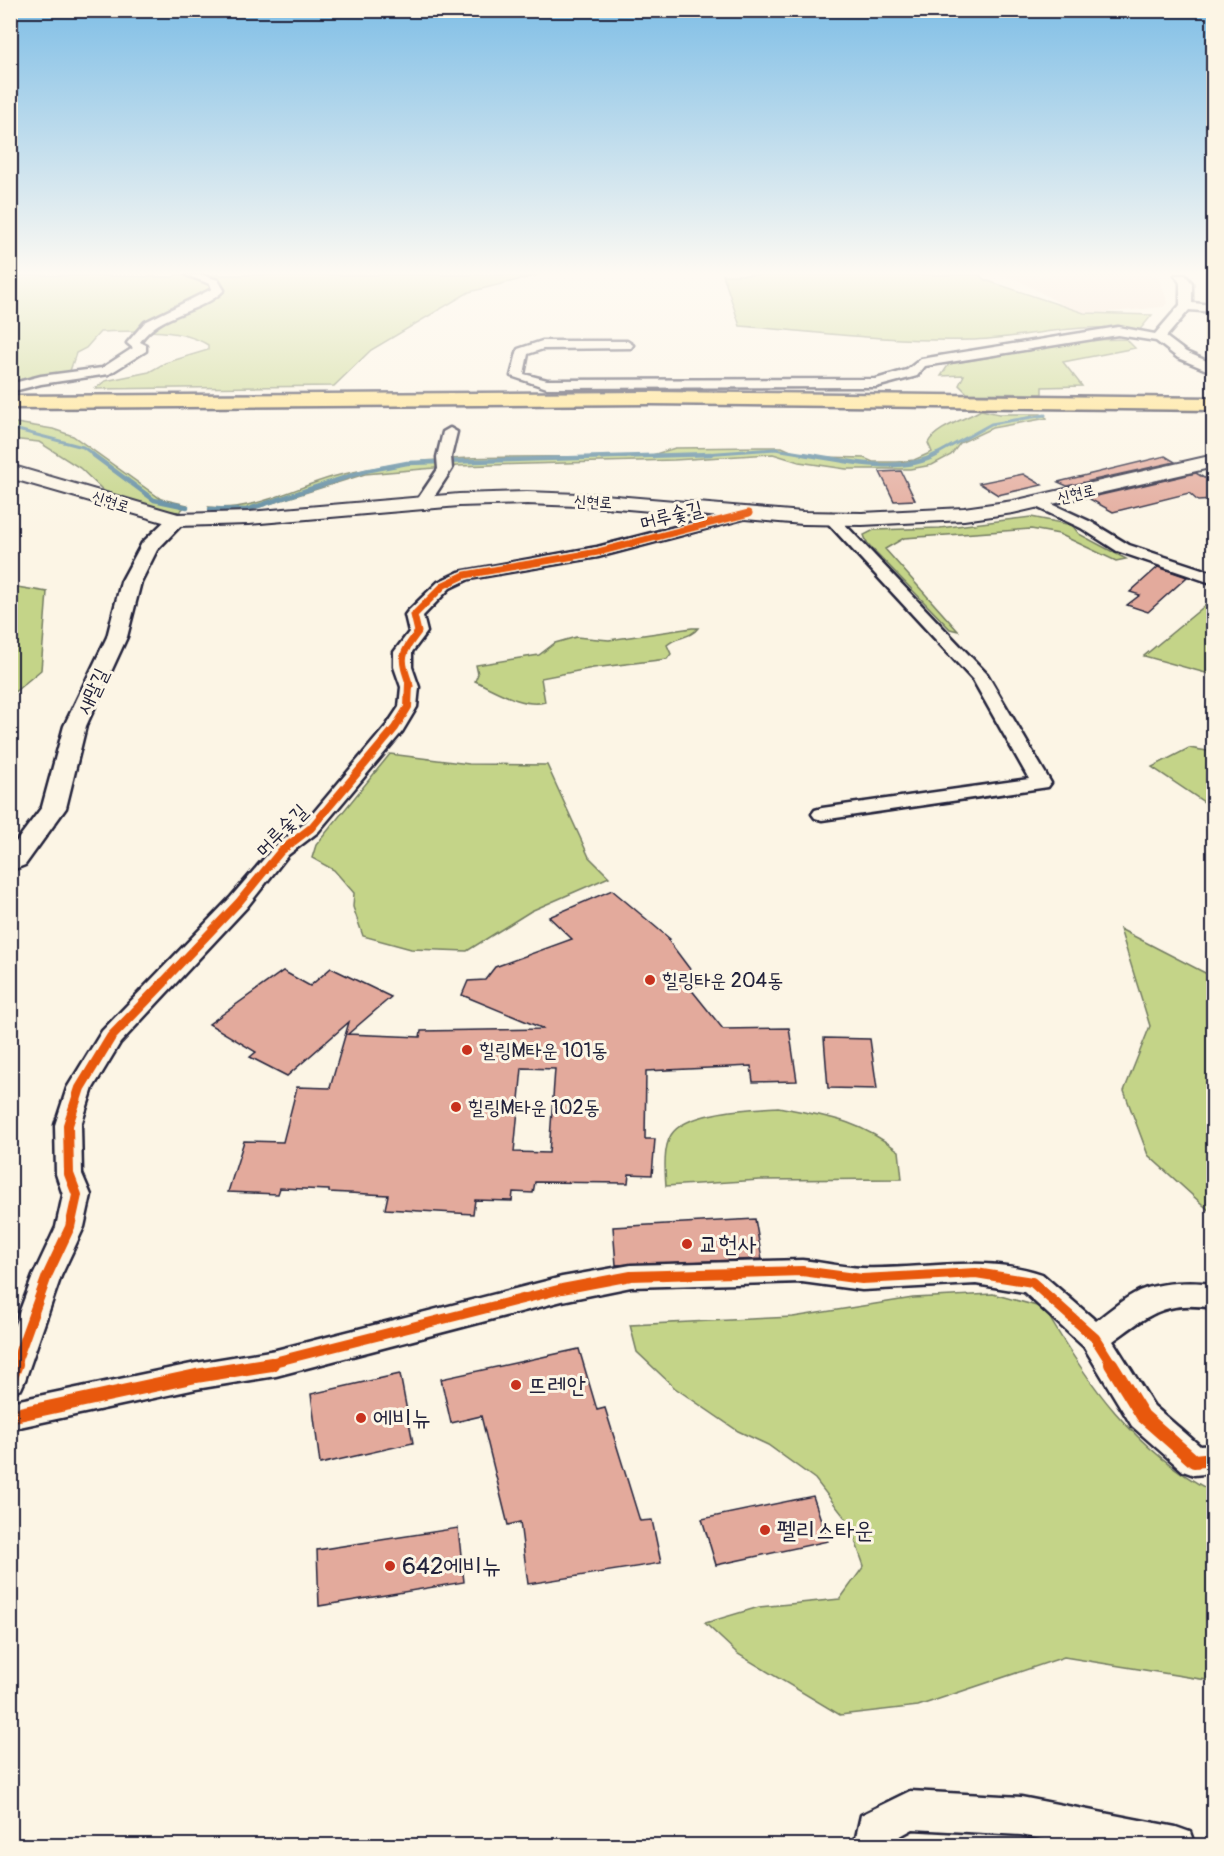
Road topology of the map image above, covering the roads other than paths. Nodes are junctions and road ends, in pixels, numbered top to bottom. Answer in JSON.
{"nodes":[{"id":1,"x":119,"y":362,"type":"edge"},
{"id":2,"x":520,"y":362,"type":"edge"},
{"id":3,"x":930,"y":362,"type":"edge"},
{"id":4,"x":1197,"y":362,"type":"edge"},
{"id":5,"x":1213,"y":369,"type":"edge"},
{"id":6,"x":10,"y":388,"type":"edge"},
{"id":7,"x":10,"y":400,"type":"edge"},
{"id":8,"x":1214,"y":402,"type":"edge"},
{"id":9,"x":450,"y":432,"type":"dead end"},
{"id":10,"x":1214,"y":461,"type":"edge"},
{"id":11,"x":10,"y":471,"type":"edge"},
{"id":12,"x":1037,"y":502,"type":"junction"},
{"id":13,"x":423,"y":503,"type":"junction"},
{"id":14,"x":749,"y":513,"type":"junction"},
{"id":15,"x":831,"y":518,"type":"junction"},
{"id":16,"x":177,"y":520,"type":"junction"},
{"id":17,"x":1214,"y":579,"type":"edge"},
{"id":18,"x":822,"y":814,"type":"dead end"},
{"id":19,"x":10,"y":863,"type":"edge"},
{"id":20,"x":1214,"y":1296,"type":"edge"},
{"id":21,"x":1095,"y":1338,"type":"junction"},
{"id":22,"x":10,"y":1380,"type":"edge"},
{"id":23,"x":10,"y":1416,"type":"edge"},
{"id":24,"x":1214,"y":1459,"type":"edge"},
{"id":25,"x":873,"y":1845,"type":"edge"},
{"id":26,"x":1176,"y":1845,"type":"edge"}],
"edges":[{"from":1,"to":6,"type":"street"},
{"from":2,"to":3,"type":"street"},
{"from":4,"to":5,"type":"street"},
{"from":7,"to":8,"type":"main road"},
{"from":7,"to":8,"type":"main road"},
{"from":9,"to":13,"type":"street"},
{"from":10,"to":12,"type":"main road","name":"신현로"},
{"from":11,"to":16,"type":"main road","name":"신현로"},
{"from":12,"to":15,"type":"main road","name":"신현로"},
{"from":12,"to":17,"type":"street"},
{"from":13,"to":14,"type":"main road","name":"신현로"},
{"from":13,"to":16,"type":"main road","name":"신현로"},
{"from":14,"to":15,"type":"main road","name":"신현로"},
{"from":14,"to":22,"type":"street","name":"머루숯길"},
{"from":15,"to":18,"type":"street"},
{"from":16,"to":19,"type":"street","name":"새말길"},
{"from":20,"to":21,"type":"street"},
{"from":21,"to":23,"type":"street"},
{"from":21,"to":24,"type":"street"},
{"from":25,"to":26,"type":"street"}]}
